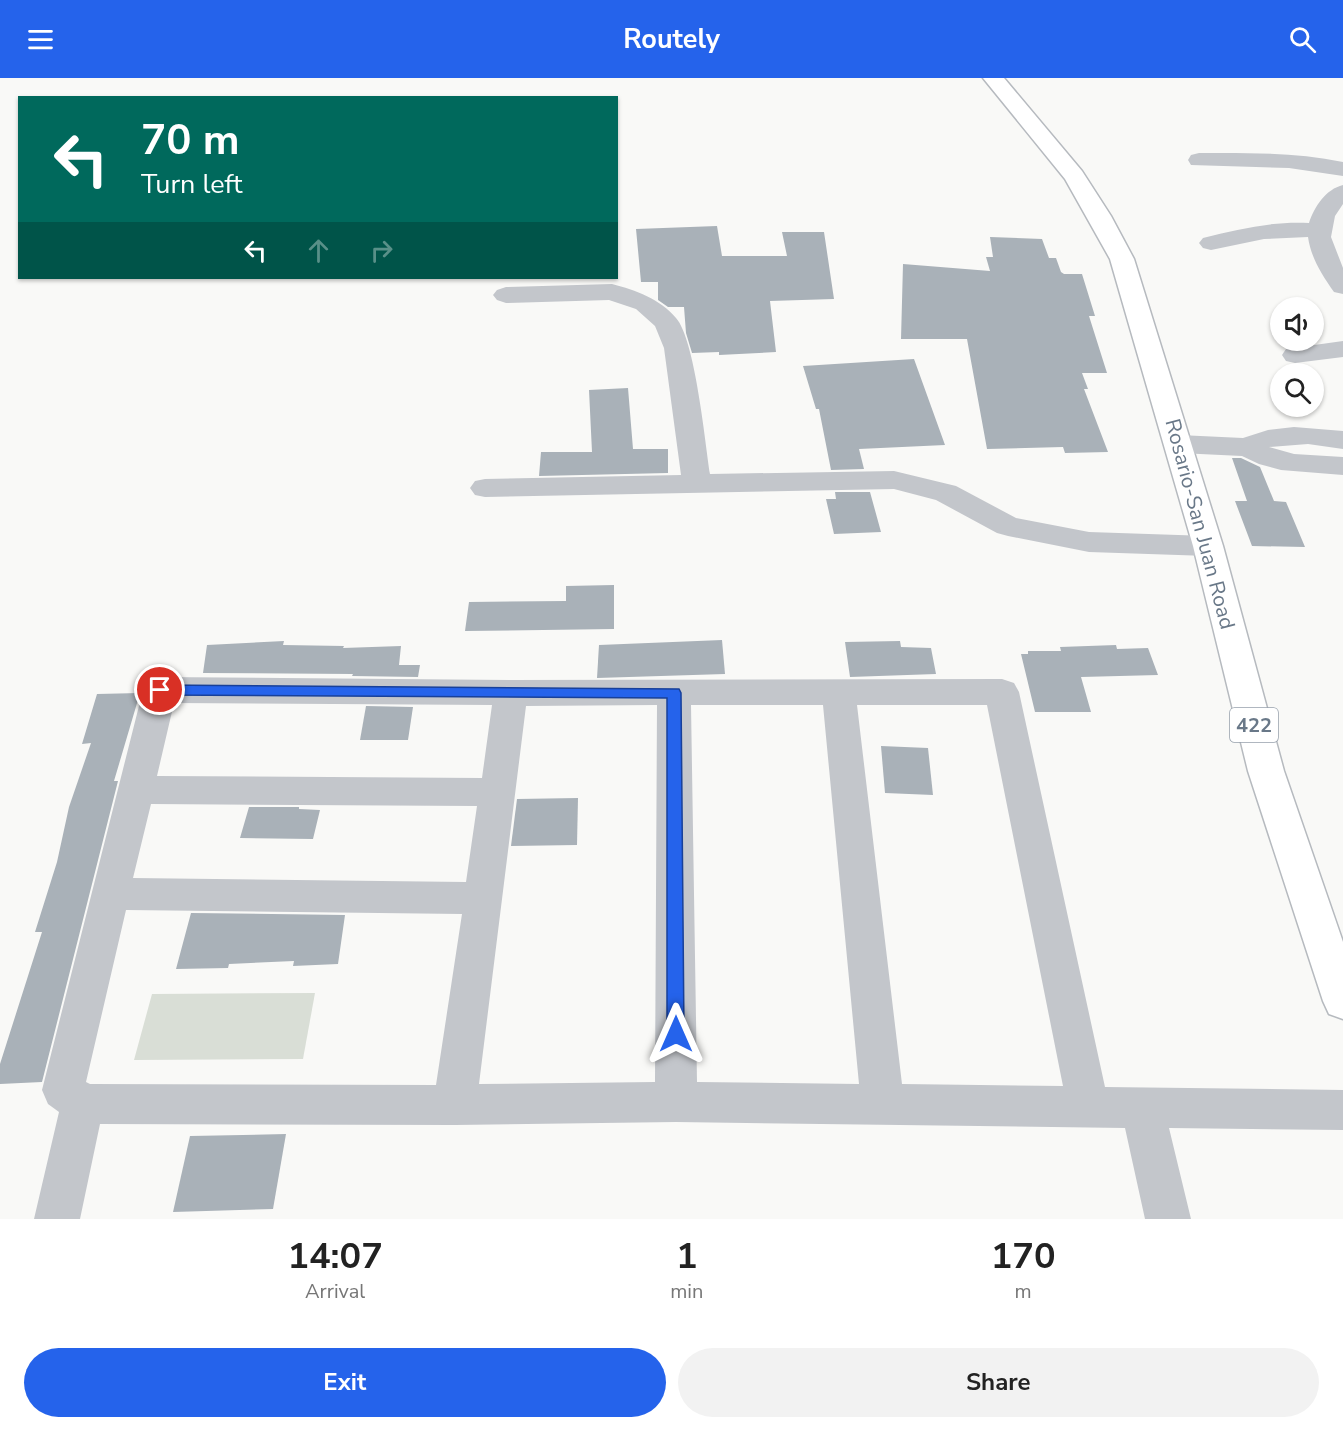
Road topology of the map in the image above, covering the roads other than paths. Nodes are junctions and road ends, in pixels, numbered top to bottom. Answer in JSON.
{"nodes":[{"id":1,"x":993,"y":78,"type":"edge"},
{"id":2,"x":1199,"y":160,"type":"dead end"},
{"id":3,"x":1343,"y":170,"type":"edge"},
{"id":4,"x":1343,"y":192,"type":"edge"},
{"id":5,"x":1318,"y":231,"type":"junction"},
{"id":6,"x":1211,"y":243,"type":"dead end"},
{"id":7,"x":1343,"y":287,"type":"edge"},
{"id":8,"x":506,"y":295,"type":"dead end"},
{"id":9,"x":1343,"y":349,"type":"edge"},
{"id":10,"x":1295,"y":355,"type":"dead end"},
{"id":11,"x":1343,"y":440,"type":"edge"},
{"id":12,"x":1179,"y":444,"type":"junction"},
{"id":13,"x":1248,"y":447,"type":"junction"},
{"id":14,"x":1343,"y":466,"type":"edge"},
{"id":15,"x":697,"y":485,"type":"junction"},
{"id":16,"x":485,"y":488,"type":"dead end"},
{"id":17,"x":1208,"y":546,"type":"junction"},
{"id":18,"x":839,"y":692,"type":"junction"},
{"id":19,"x":511,"y":693,"type":"junction"},
{"id":20,"x":674,"y":693,"type":"junction"},
{"id":21,"x":135,"y":790,"type":"junction"},
{"id":22,"x":497,"y":792,"type":"junction"},
{"id":23,"x":111,"y":894,"type":"junction"},
{"id":24,"x":483,"y":898,"type":"junction"},
{"id":25,"x":1343,"y":1001,"type":"edge"},
{"id":26,"x":676,"y":1102,"type":"junction"},
{"id":27,"x":82,"y":1104,"type":"junction"},
{"id":28,"x":455,"y":1105,"type":"junction"},
{"id":29,"x":883,"y":1106,"type":"junction"},
{"id":30,"x":1088,"y":1106,"type":"junction"},
{"id":31,"x":1142,"y":1106,"type":"junction"},
{"id":32,"x":1343,"y":1110,"type":"edge"},
{"id":33,"x":57,"y":1219,"type":"edge"},
{"id":34,"x":1168,"y":1219,"type":"edge"}],
"edges":[{"from":1,"to":12,"type":"main road","name":"Rosario-San Juan Road","number":"422"},
{"from":2,"to":3,"type":"street"},
{"from":4,"to":5,"type":"street"},
{"from":5,"to":6,"type":"street"},
{"from":5,"to":7,"type":"street"},
{"from":8,"to":15,"type":"street"},
{"from":9,"to":10,"type":"street"},
{"from":11,"to":13,"type":"street"},
{"from":12,"to":13,"type":"street"},
{"from":12,"to":17,"type":"main road","name":"Rosario-San Juan Road","number":"422"},
{"from":13,"to":14,"type":"street"},
{"from":15,"to":16,"type":"street"},
{"from":15,"to":17,"type":"street"},
{"from":17,"to":25,"type":"main road","name":"Rosario-San Juan Road","number":"422"},
{"from":18,"to":20,"type":"street"},
{"from":18,"to":29,"type":"street"},
{"from":18,"to":30,"type":"street"},
{"from":19,"to":20,"type":"street"},
{"from":19,"to":21,"type":"street"},
{"from":19,"to":22,"type":"street"},
{"from":20,"to":26,"type":"street"},
{"from":21,"to":22,"type":"street"},
{"from":21,"to":23,"type":"street"},
{"from":22,"to":24,"type":"street"},
{"from":23,"to":24,"type":"street"},
{"from":23,"to":27,"type":"street"},
{"from":24,"to":28,"type":"street"},
{"from":26,"to":28,"type":"street"},
{"from":26,"to":29,"type":"street"},
{"from":27,"to":28,"type":"street"},
{"from":27,"to":33,"type":"street"},
{"from":29,"to":30,"type":"street"},
{"from":30,"to":31,"type":"street"},
{"from":31,"to":32,"type":"street"},
{"from":31,"to":34,"type":"street"}]}
